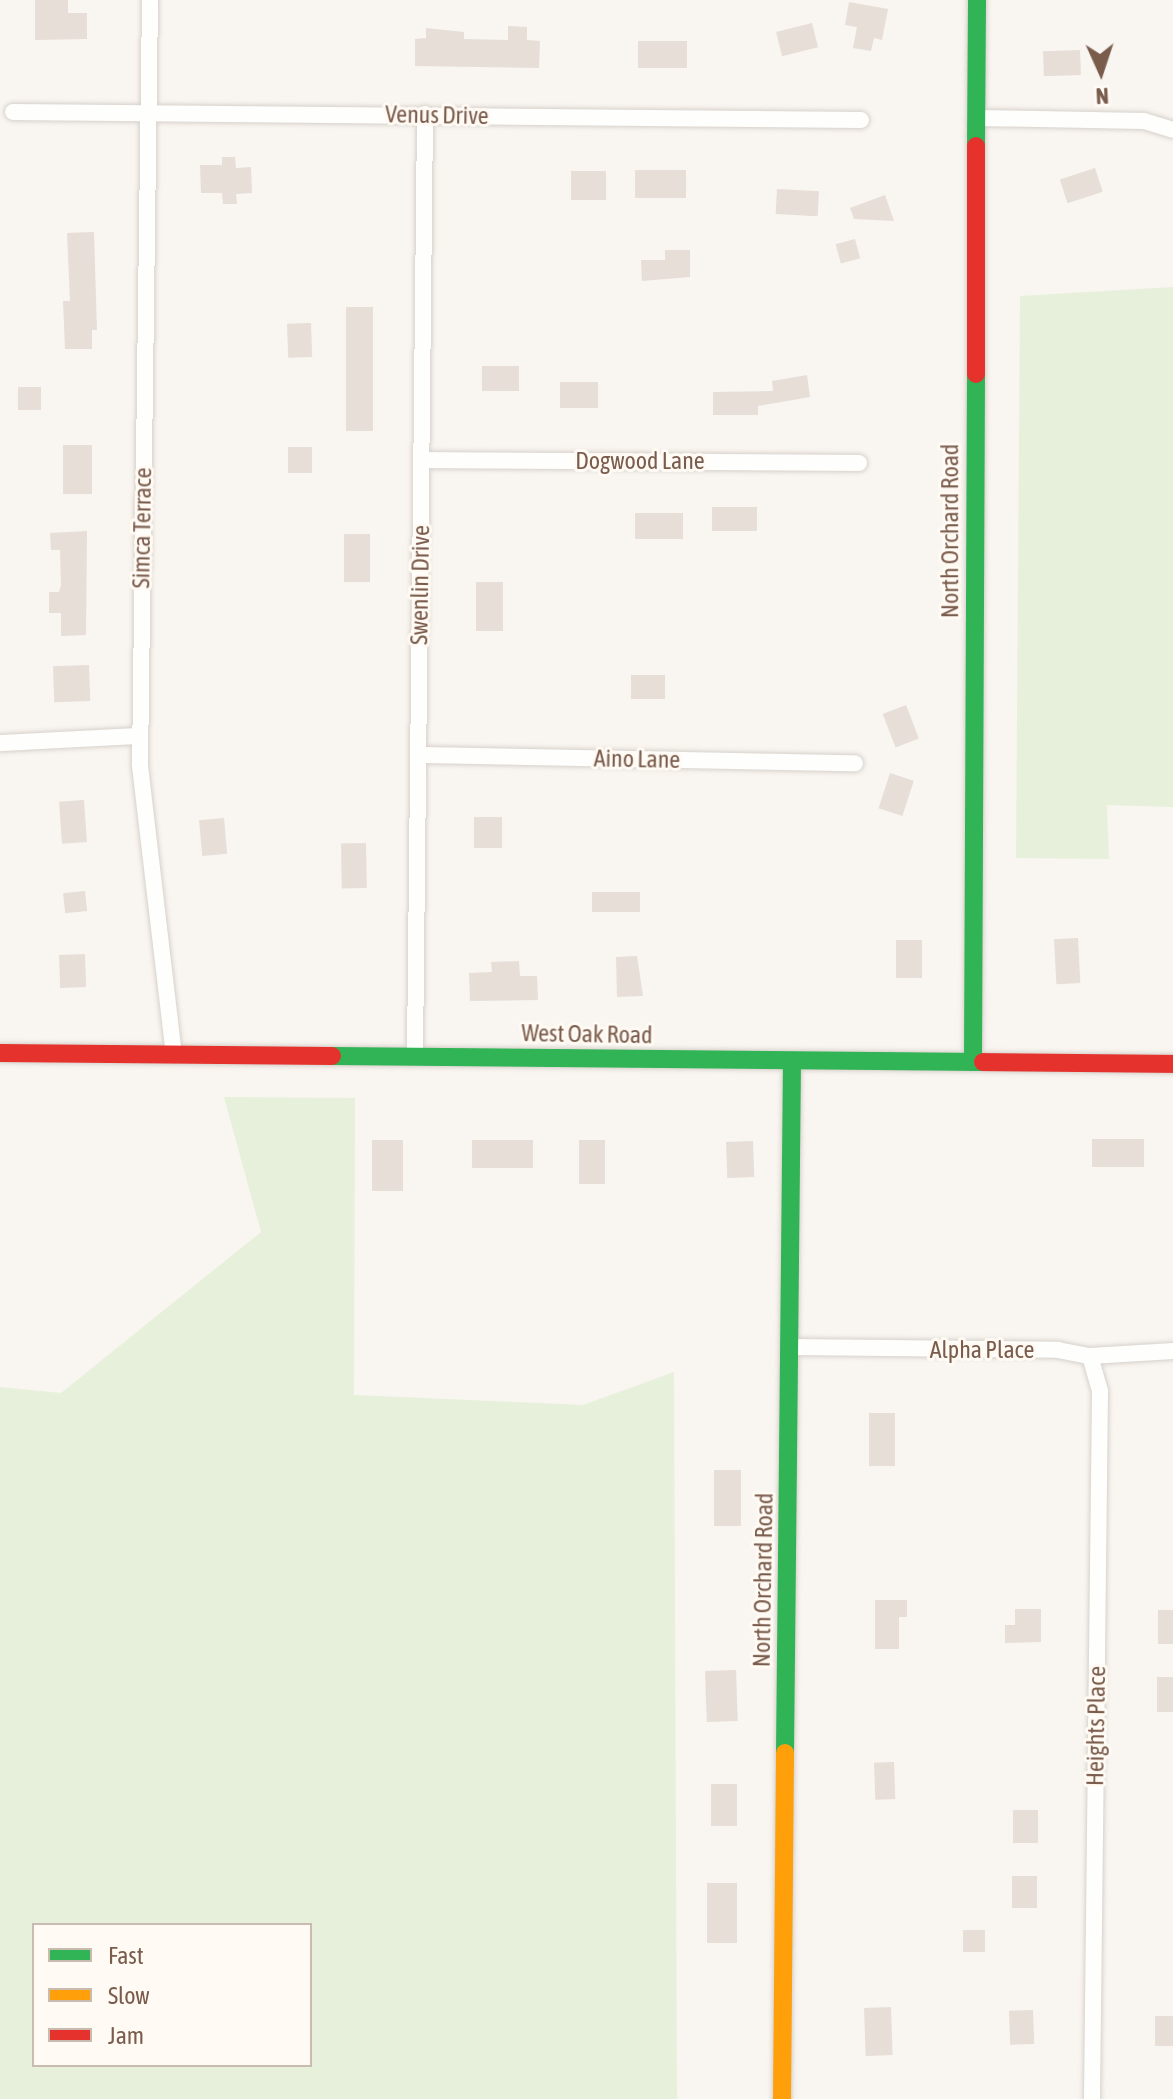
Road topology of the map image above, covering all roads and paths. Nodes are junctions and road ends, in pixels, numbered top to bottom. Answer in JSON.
{"nodes":[{"id":1,"x":150,"y":0,"type":"edge"},
{"id":2,"x":977,"y":0,"type":"edge"},
{"id":3,"x":13,"y":112,"type":"dead end"},
{"id":4,"x":148,"y":113,"type":"junction"},
{"id":5,"x":425,"y":114,"type":"junction"},
{"id":6,"x":976,"y":118,"type":"junction"},
{"id":7,"x":861,"y":120,"type":"dead end"},
{"id":8,"x":1173,"y":130,"type":"edge"},
{"id":9,"x":421,"y":460,"type":"junction"},
{"id":10,"x":859,"y":463,"type":"dead end"},
{"id":11,"x":139,"y":736,"type":"junction"},
{"id":12,"x":0,"y":743,"type":"edge"},
{"id":13,"x":419,"y":755,"type":"junction"},
{"id":14,"x":855,"y":763,"type":"dead end"},
{"id":15,"x":0,"y":1053,"type":"edge"},
{"id":16,"x":174,"y":1054,"type":"junction"},
{"id":17,"x":415,"y":1055,"type":"junction"},
{"id":18,"x":792,"y":1061,"type":"junction"},
{"id":19,"x":973,"y":1062,"type":"junction"},
{"id":20,"x":1173,"y":1064,"type":"edge"},
{"id":21,"x":790,"y":1347,"type":"junction"},
{"id":22,"x":1173,"y":1351,"type":"edge"},
{"id":23,"x":1090,"y":1356,"type":"junction"},
{"id":24,"x":782,"y":2099,"type":"edge"},
{"id":25,"x":1092,"y":2099,"type":"edge"}],
"edges":[{"from":1,"to":4,"type":"street","name":"Simca Terrace"},
{"from":2,"to":6,"type":"street","name":"North Orchard Road"},
{"from":3,"to":4,"type":"street","name":"Venus Drive"},
{"from":4,"to":5,"type":"street","name":"Venus Drive"},
{"from":4,"to":11,"type":"street","name":"Simca Terrace"},
{"from":5,"to":7,"type":"street","name":"Venus Drive"},
{"from":5,"to":9,"type":"street","name":"Swenlin Drive"},
{"from":6,"to":8,"type":"street"},
{"from":6,"to":19,"type":"street","name":"North Orchard Road"},
{"from":9,"to":10,"type":"street","name":"Dogwood Lane"},
{"from":9,"to":13,"type":"street","name":"Swenlin Drive"},
{"from":11,"to":12,"type":"street"},
{"from":11,"to":16,"type":"street","name":"Simca Terrace"},
{"from":13,"to":14,"type":"street","name":"Aino Lane"},
{"from":13,"to":17,"type":"street","name":"Swenlin Drive"},
{"from":15,"to":16,"type":"street","name":"West Oak Road"},
{"from":16,"to":17,"type":"street","name":"West Oak Road"},
{"from":17,"to":18,"type":"street","name":"West Oak Road"},
{"from":18,"to":19,"type":"street","name":"West Oak Road"},
{"from":18,"to":21,"type":"street","name":"North Orchard Road"},
{"from":19,"to":20,"type":"street","name":"West Oak Road"},
{"from":21,"to":23,"type":"street","name":"Alpha Place"},
{"from":21,"to":24,"type":"street","name":"North Orchard Road"},
{"from":22,"to":23,"type":"street","name":"Alpha Place"},
{"from":23,"to":25,"type":"street","name":"Heights Place"}]}
